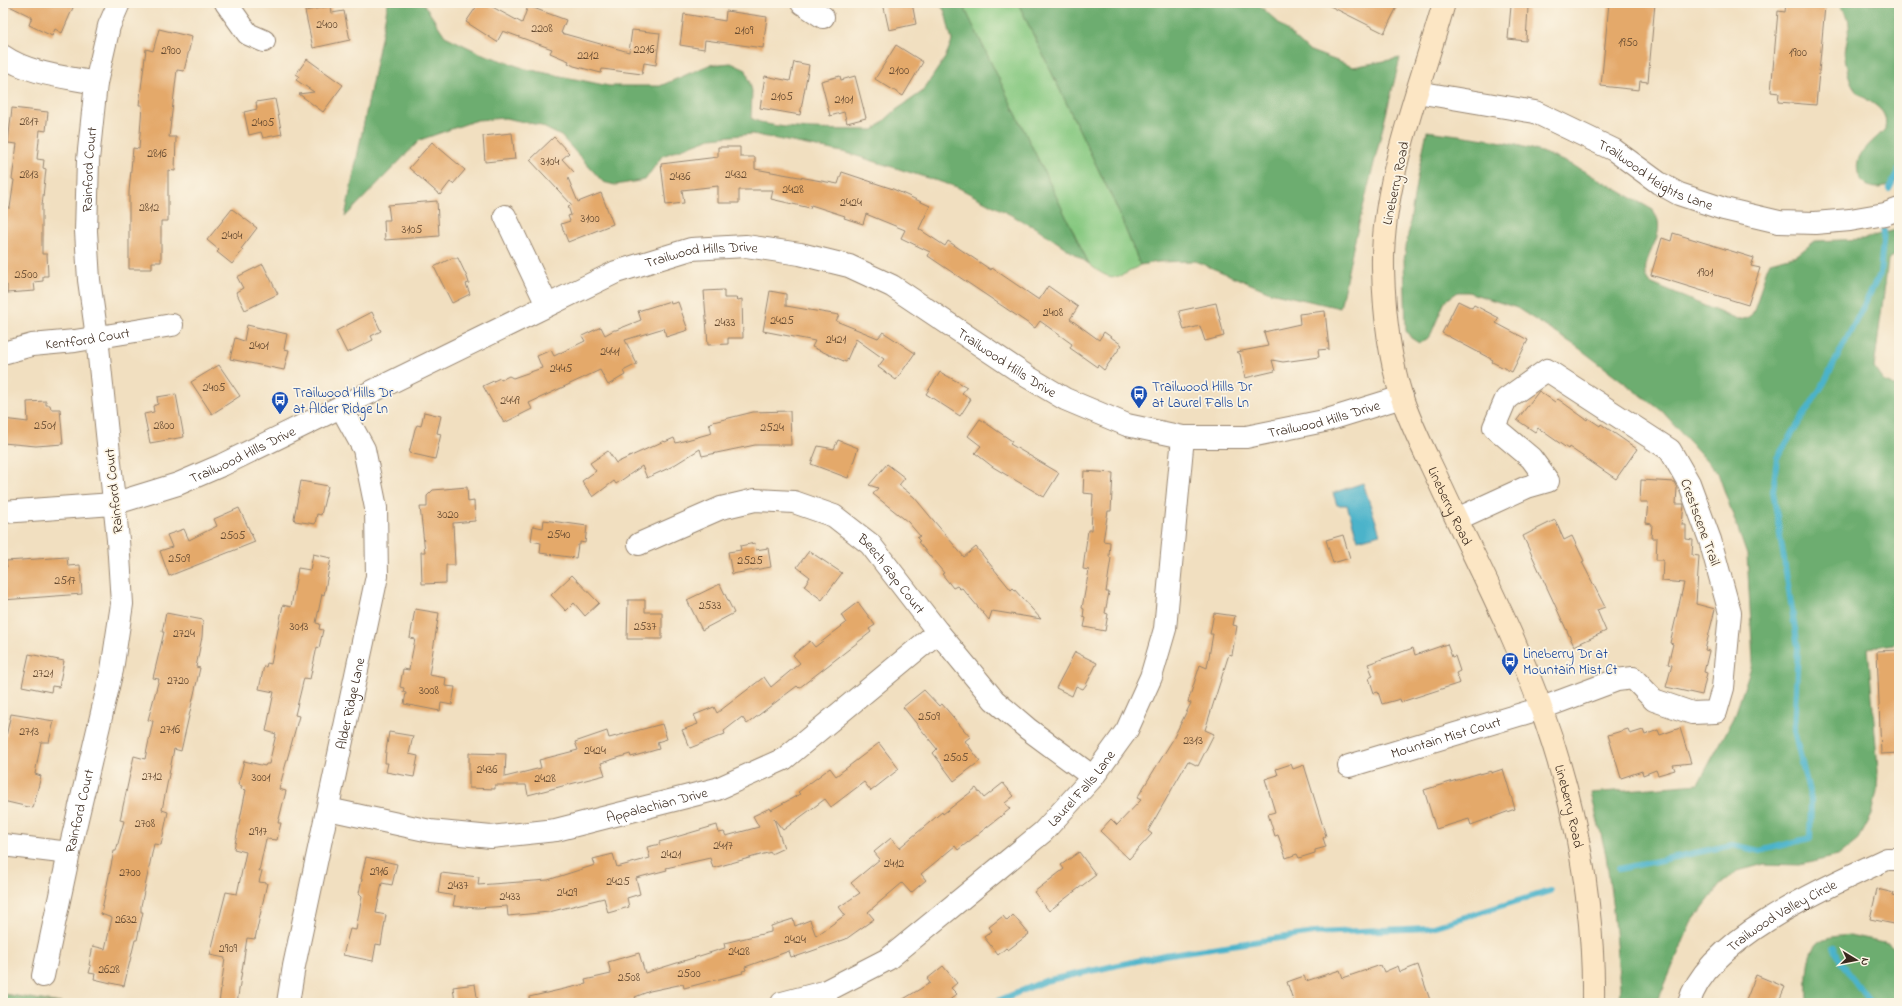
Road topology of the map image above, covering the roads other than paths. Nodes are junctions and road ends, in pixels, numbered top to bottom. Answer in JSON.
{"nodes":[{"id":1,"x":119,"y":3,"type":"edge"},
{"id":2,"x":226,"y":3,"type":"edge"},
{"id":3,"x":802,"y":3,"type":"edge"},
{"id":4,"x":1444,"y":3,"type":"edge"},
{"id":5,"x":823,"y":17,"type":"dead end"},
{"id":6,"x":264,"y":41,"type":"dead end"},
{"id":7,"x":3,"y":56,"type":"edge"},
{"id":8,"x":96,"y":83,"type":"junction"},
{"id":9,"x":1417,"y":92,"type":"junction"},
{"id":10,"x":1899,"y":209,"type":"edge"},
{"id":11,"x":504,"y":216,"type":"dead end"},
{"id":12,"x":547,"y":305,"type":"junction"},
{"id":13,"x":172,"y":325,"type":"dead end"},
{"id":14,"x":97,"y":337,"type":"junction"},
{"id":15,"x":3,"y":353,"type":"edge"},
{"id":16,"x":1402,"y":397,"type":"junction"},
{"id":17,"x":341,"y":407,"type":"junction"},
{"id":18,"x":1183,"y":437,"type":"junction"},
{"id":19,"x":114,"y":504,"type":"junction"},
{"id":20,"x":3,"y":512,"type":"edge"},
{"id":21,"x":1457,"y":519,"type":"junction"},
{"id":22,"x":639,"y":544,"type":"dead end"},
{"id":23,"x":938,"y":632,"type":"junction"},
{"id":24,"x":1542,"y":708,"type":"junction"},
{"id":25,"x":1349,"y":766,"type":"dead end"},
{"id":26,"x":1093,"y":777,"type":"junction"},
{"id":27,"x":328,"y":808,"type":"junction"},
{"id":28,"x":3,"y":845,"type":"edge"},
{"id":29,"x":69,"y":853,"type":"junction"},
{"id":30,"x":1899,"y":859,"type":"edge"},
{"id":31,"x":43,"y":976,"type":"dead end"},
{"id":32,"x":288,"y":1003,"type":"edge"},
{"id":33,"x":782,"y":1003,"type":"edge"},
{"id":34,"x":1593,"y":1003,"type":"edge"},
{"id":35,"x":1689,"y":1003,"type":"edge"}],
"edges":[{"from":1,"to":8,"type":"street","name":"Rainford Court"},
{"from":2,"to":6,"type":"street"},
{"from":3,"to":5,"type":"street"},
{"from":4,"to":9,"type":"street","name":"Lineberry Road"},
{"from":7,"to":8,"type":"street"},
{"from":8,"to":14,"type":"street","name":"Rainford Court"},
{"from":9,"to":10,"type":"street","name":"Trailwood Heights Lane"},
{"from":9,"to":16,"type":"street","name":"Lineberry Road"},
{"from":11,"to":12,"type":"street"},
{"from":12,"to":17,"type":"street","name":"Trailwood Hills Drive"},
{"from":12,"to":18,"type":"street","name":"Trailwood Hills Drive"},
{"from":13,"to":14,"type":"street","name":"Kentford Court"},
{"from":14,"to":15,"type":"street","name":"Kentford Court"},
{"from":14,"to":19,"type":"street","name":"Rainford Court"},
{"from":16,"to":18,"type":"street","name":"Trailwood Hills Drive"},
{"from":16,"to":21,"type":"street","name":"Lineberry Road"},
{"from":17,"to":19,"type":"street","name":"Trailwood Hills Drive"},
{"from":17,"to":27,"type":"street","name":"Alder Ridge Lane"},
{"from":18,"to":26,"type":"street","name":"Laurel Falls Lane"},
{"from":19,"to":20,"type":"street","name":"Trailwood Hills Drive"},
{"from":19,"to":29,"type":"street","name":"Rainford Court"},
{"from":21,"to":24,"type":"street","name":"Lineberry Road"},
{"from":21,"to":24,"type":"street","name":"Crestscene Trail"},
{"from":22,"to":23,"type":"street","name":"Beech Gap Court"},
{"from":23,"to":26,"type":"street","name":"Beech Gap Court"},
{"from":23,"to":27,"type":"street","name":"Appalachian Drive"},
{"from":24,"to":25,"type":"street","name":"Mountain Mist Court"},
{"from":24,"to":34,"type":"street","name":"Lineberry Road"},
{"from":26,"to":33,"type":"street","name":"Laurel Falls Lane"},
{"from":27,"to":32,"type":"street","name":"Alder Ridge Lane"},
{"from":28,"to":29,"type":"street"},
{"from":29,"to":31,"type":"street","name":"Rainford Court"},
{"from":30,"to":35,"type":"street","name":"Trailwood Valley Circle"}]}
